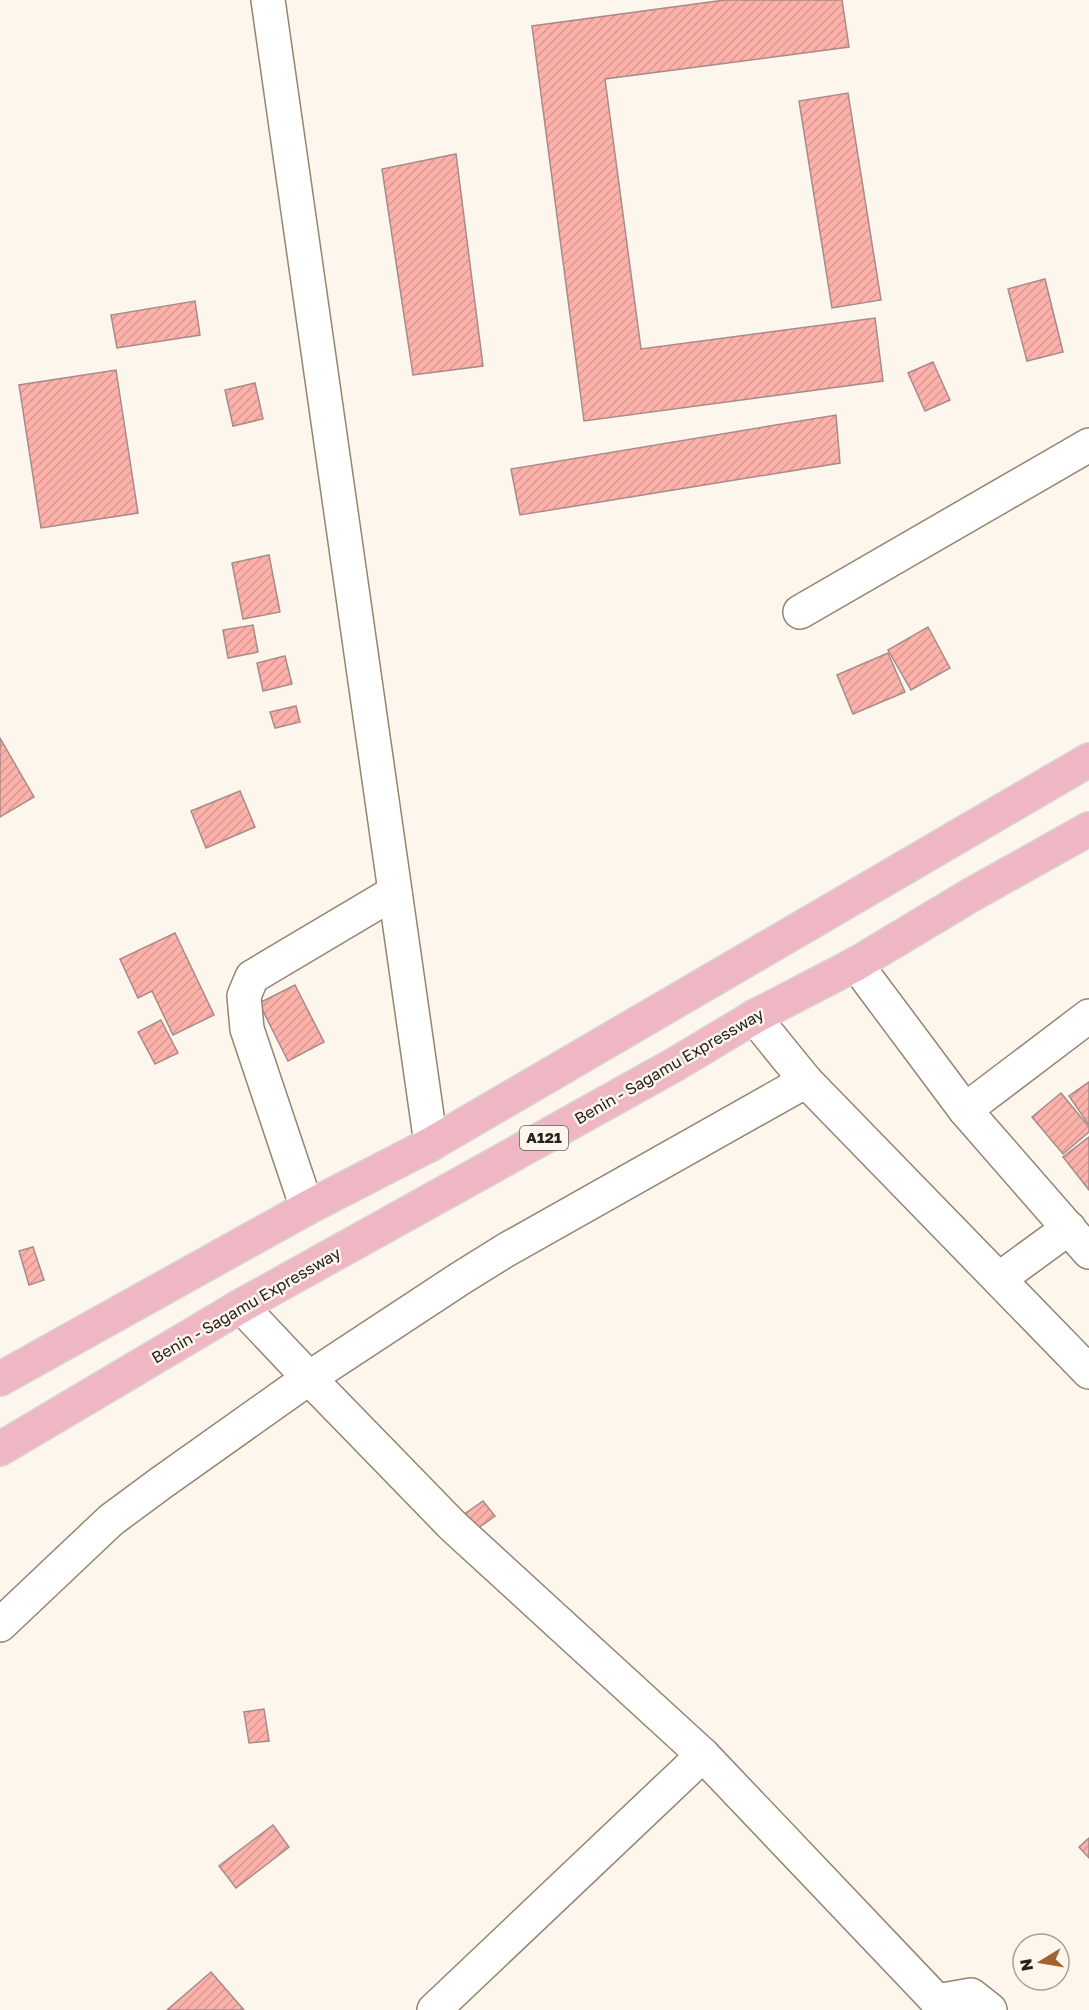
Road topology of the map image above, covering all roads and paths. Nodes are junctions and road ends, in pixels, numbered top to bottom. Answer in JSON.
{"nodes":[{"id":1,"x":268,"y":0,"type":"edge"},
{"id":2,"x":1089,"y":446,"type":"edge"},
{"id":3,"x":800,"y":612,"type":"dead end"},
{"id":4,"x":1089,"y":760,"type":"edge"},
{"id":5,"x":1089,"y":829,"type":"edge"},
{"id":6,"x":395,"y":892,"type":"junction"},
{"id":7,"x":856,"y":964,"type":"junction"},
{"id":8,"x":1089,"y":1016,"type":"edge"},
{"id":9,"x":754,"y":1017,"type":"junction"},
{"id":10,"x":806,"y":1081,"type":"junction"},
{"id":11,"x":965,"y":1110,"type":"junction"},
{"id":12,"x":431,"y":1144,"type":"junction"},
{"id":13,"x":307,"y":1209,"type":"junction"},
{"id":14,"x":1079,"y":1240,"type":"edge"},
{"id":15,"x":999,"y":1279,"type":"junction"},
{"id":16,"x":242,"y":1306,"type":"junction"},
{"id":17,"x":1089,"y":1372,"type":"edge"},
{"id":18,"x":309,"y":1378,"type":"junction"},
{"id":19,"x":0,"y":1379,"type":"edge"},
{"id":20,"x":0,"y":1449,"type":"edge"},
{"id":21,"x":0,"y":1625,"type":"edge"},
{"id":22,"x":703,"y":1755,"type":"junction"},
{"id":23,"x":434,"y":2010,"type":"edge"},
{"id":24,"x":990,"y":2010,"type":"edge"}],
"edges":[{"from":1,"to":6,"type":"street"},
{"from":2,"to":3,"type":"street"},
{"from":4,"to":12,"type":"highway"},
{"from":5,"to":7,"type":"highway","name":"Benin - Sagamu Expressway","number":"A121"},
{"from":6,"to":12,"type":"street"},
{"from":6,"to":13,"type":"street"},
{"from":7,"to":9,"type":"highway","name":"Benin - Sagamu Expressway","number":"A121"},
{"from":7,"to":11,"type":"street"},
{"from":8,"to":11,"type":"street"},
{"from":9,"to":10,"type":"street"},
{"from":9,"to":16,"type":"highway","name":"Benin - Sagamu Expressway","number":"A121"},
{"from":10,"to":15,"type":"street"},
{"from":10,"to":18,"type":"street"},
{"from":11,"to":14,"type":"street"},
{"from":12,"to":13,"type":"highway"},
{"from":13,"to":19,"type":"highway"},
{"from":14,"to":15,"type":"street"},
{"from":15,"to":17,"type":"street"},
{"from":16,"to":18,"type":"street"},
{"from":16,"to":20,"type":"highway","name":"Benin - Sagamu Expressway","number":"A121"},
{"from":18,"to":21,"type":"street"},
{"from":18,"to":22,"type":"street"},
{"from":22,"to":23,"type":"street"},
{"from":22,"to":24,"type":"street"}]}
